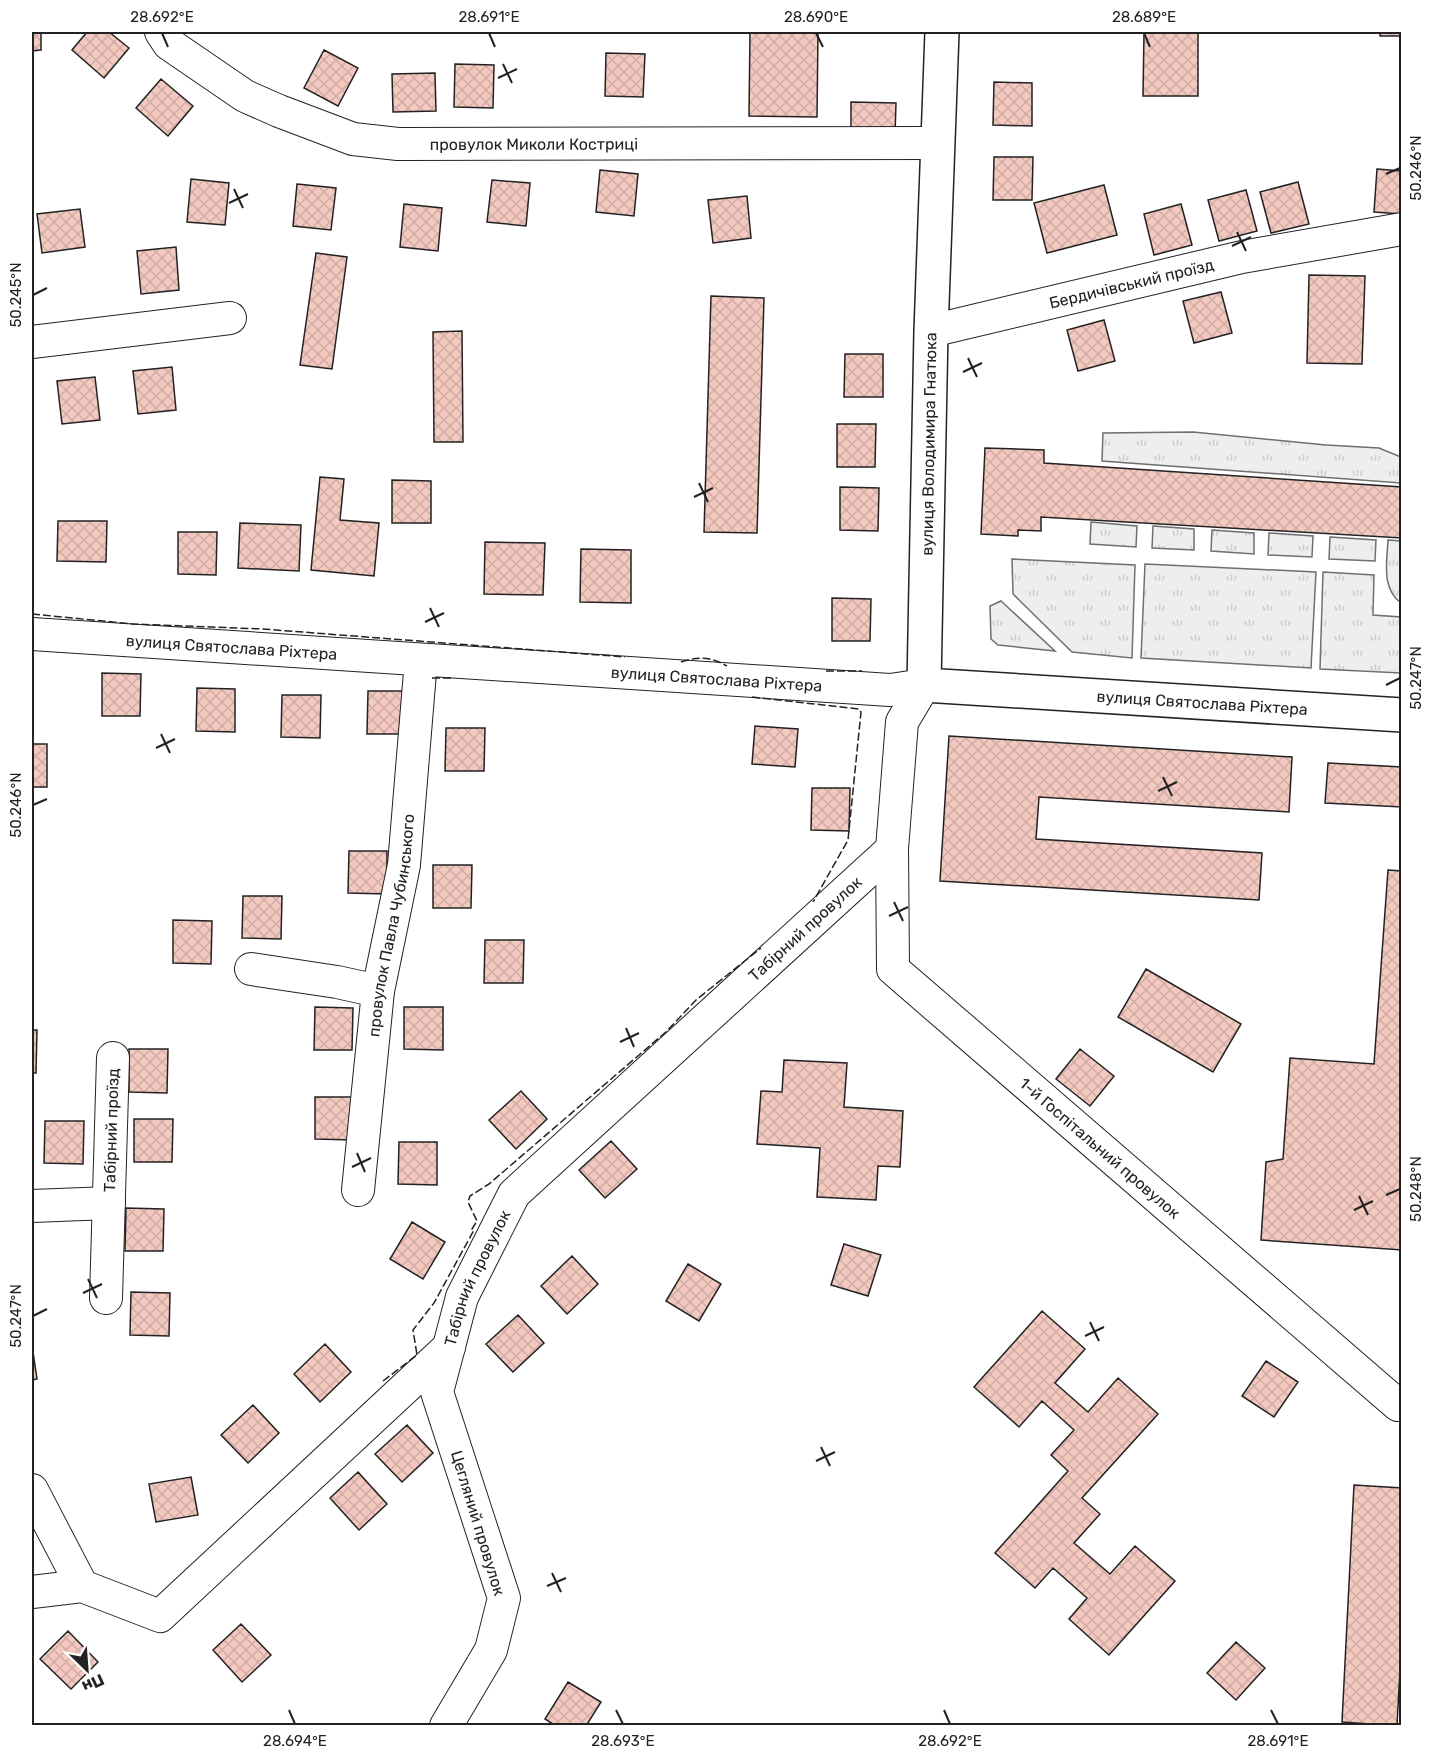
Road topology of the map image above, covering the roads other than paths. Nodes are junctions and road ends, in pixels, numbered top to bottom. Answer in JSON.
{"nodes":[{"id":1,"x":161,"y":32,"type":"edge"},
{"id":2,"x":942,"y":32,"type":"edge"},
{"id":3,"x":938,"y":143,"type":"junction"},
{"id":4,"x":1401,"y":229,"type":"edge"},
{"id":5,"x":230,"y":318,"type":"dead end"},
{"id":6,"x":932,"y":331,"type":"junction"},
{"id":7,"x":32,"y":342,"type":"edge"},
{"id":8,"x":32,"y":634,"type":"edge"},
{"id":9,"x":421,"y":660,"type":"junction"},
{"id":10,"x":924,"y":685,"type":"junction"},
{"id":11,"x":1401,"y":715,"type":"edge"},
{"id":12,"x":892,"y":849,"type":"junction"},
{"id":13,"x":251,"y":969,"type":"dead end"},
{"id":14,"x":378,"y":992,"type":"junction"},
{"id":15,"x":112,"y":1058,"type":"dead end"},
{"id":16,"x":358,"y":1191,"type":"dead end"},
{"id":17,"x":109,"y":1203,"type":"junction"},
{"id":18,"x":32,"y":1206,"type":"edge"},
{"id":19,"x":106,"y":1298,"type":"dead end"},
{"id":20,"x":449,"y":1347,"type":"junction"},
{"id":21,"x":1398,"y":1405,"type":"dead end"},
{"id":22,"x":32,"y":1490,"type":"edge"},
{"id":23,"x":82,"y":1586,"type":"junction"},
{"id":24,"x":32,"y":1592,"type":"edge"},
{"id":25,"x":446,"y":1725,"type":"edge"}],
"edges":[{"from":1,"to":3,"type":"street","name":"провулок Миколи Костриці"},
{"from":2,"to":3,"type":"main road","name":"вулиця Володимира Гнатюка"},
{"from":3,"to":6,"type":"main road","name":"вулиця Володимира Гнатюка"},
{"from":4,"to":6,"type":"street","name":"Бердичівський проїзд"},
{"from":5,"to":7,"type":"street"},
{"from":6,"to":10,"type":"main road","name":"вулиця Володимира Гнатюка"},
{"from":8,"to":9,"type":"street","name":"вулиця Святослава Ріхтера"},
{"from":9,"to":10,"type":"street","name":"вулиця Святослава Ріхтера"},
{"from":9,"to":14,"type":"street","name":"провулок Павла Чубинського"},
{"from":10,"to":11,"type":"main road","name":"вулиця Святослава Ріхтера"},
{"from":10,"to":12,"type":"street","name":"вулиця Володимира Гнатюка"},
{"from":12,"to":20,"type":"street","name":"Табірний провулок"},
{"from":12,"to":21,"type":"street","name":"1-й Госпітальний провулок"},
{"from":13,"to":14,"type":"street"},
{"from":14,"to":16,"type":"street","name":"провулок Павла Чубинського"},
{"from":15,"to":17,"type":"street","name":"Табірний проїзд"},
{"from":17,"to":18,"type":"street","name":"Табірний проїзд"},
{"from":17,"to":19,"type":"street","name":"Табірний проїзд"},
{"from":20,"to":23,"type":"street","name":"Табірний провулок"},
{"from":20,"to":25,"type":"street","name":"Цегляний провулок"},
{"from":22,"to":23,"type":"street"},
{"from":23,"to":24,"type":"street","name":"Табірний провулок"}]}
